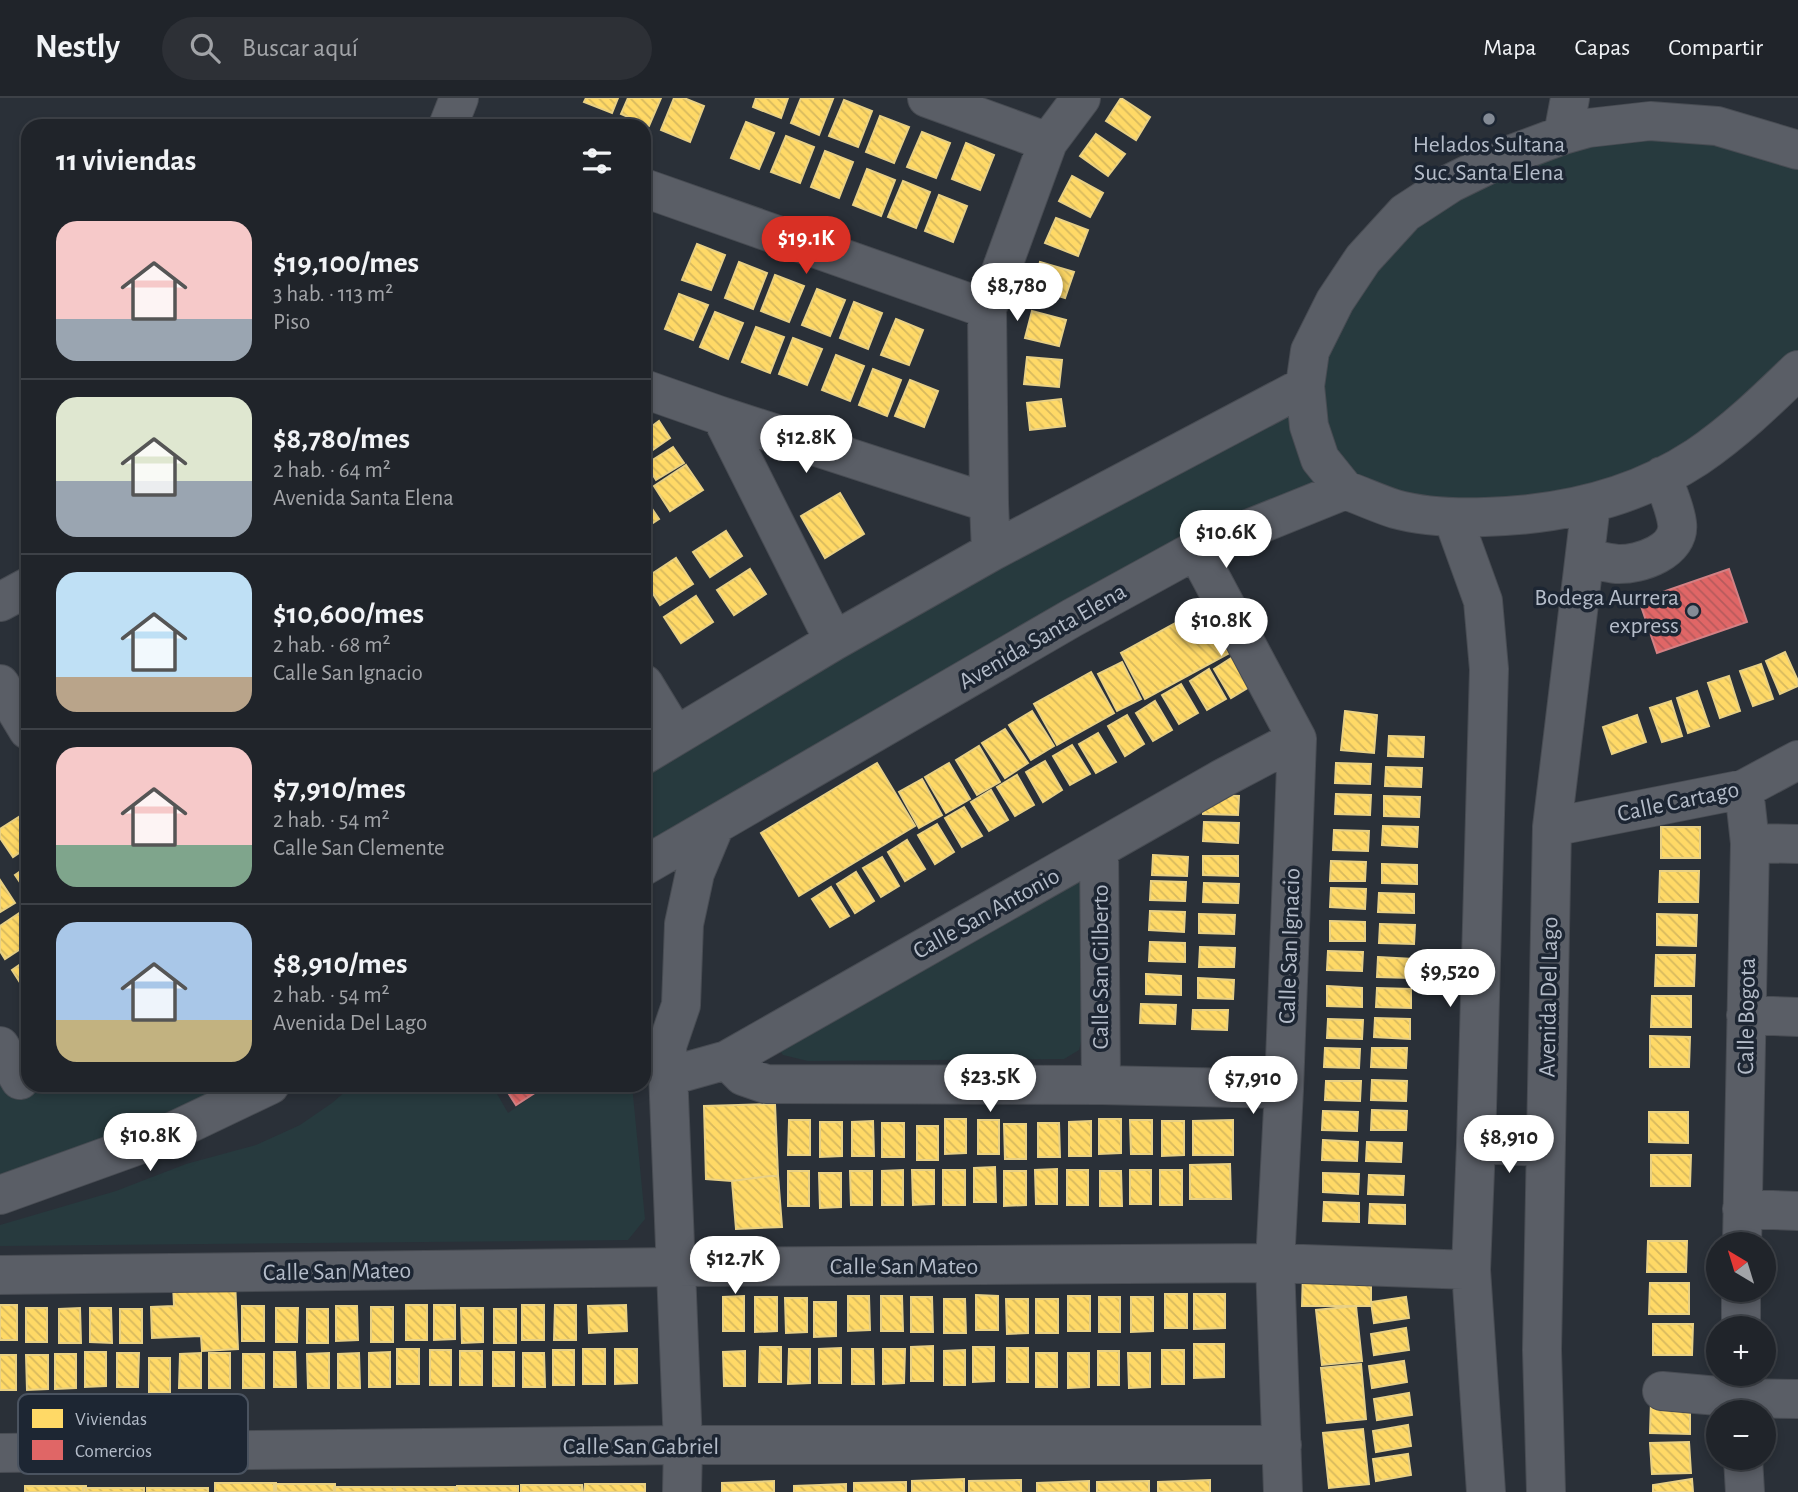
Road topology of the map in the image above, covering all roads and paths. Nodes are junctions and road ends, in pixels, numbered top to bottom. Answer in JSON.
{"nodes":[{"id":1,"x":927,"y":98,"type":"edge"},
{"id":2,"x":1081,"y":98,"type":"edge"},
{"id":3,"x":1570,"y":98,"type":"edge"},
{"id":4,"x":1712,"y":112,"type":"edge"},
{"id":5,"x":1563,"y":135,"type":"junction"},
{"id":6,"x":1048,"y":142,"type":"junction"},
{"id":7,"x":1798,"y":149,"type":"edge"},
{"id":8,"x":651,"y":190,"type":"edge"},
{"id":9,"x":988,"y":309,"type":"junction"},
{"id":10,"x":1798,"y":370,"type":"edge"},
{"id":11,"x":1305,"y":386,"type":"junction"},
{"id":12,"x":651,"y":391,"type":"edge"},
{"id":13,"x":721,"y":416,"type":"junction"},
{"id":14,"x":1662,"y":476,"type":"junction"},
{"id":15,"x":1345,"y":490,"type":"junction"},
{"id":16,"x":989,"y":503,"type":"junction"},
{"id":17,"x":1591,"y":505,"type":"junction"},
{"id":18,"x":1453,"y":518,"type":"junction"},
{"id":19,"x":1196,"y":550,"type":"junction"},
{"id":20,"x":991,"y":552,"type":"junction"},
{"id":21,"x":1585,"y":558,"type":"junction"},
{"id":22,"x":21,"y":591,"type":"edge"},
{"id":23,"x":0,"y":602,"type":"edge"},
{"id":24,"x":834,"y":641,"type":"junction"},
{"id":25,"x":0,"y":684,"type":"edge"},
{"id":26,"x":651,"y":711,"type":"edge"},
{"id":27,"x":21,"y":718,"type":"edge"},
{"id":28,"x":1297,"y":739,"type":"junction"},
{"id":29,"x":660,"y":745,"type":"edge"},
{"id":30,"x":1798,"y":760,"type":"edge"},
{"id":31,"x":1744,"y":789,"type":"junction"},
{"id":32,"x":715,"y":825,"type":"junction"},
{"id":33,"x":1552,"y":827,"type":"junction"},
{"id":34,"x":1749,"y":843,"type":"junction"},
{"id":35,"x":1798,"y":844,"type":"edge"},
{"id":36,"x":1099,"y":849,"type":"junction"},
{"id":37,"x":651,"y":862,"type":"edge"},
{"id":38,"x":1746,"y":1016,"type":"junction"},
{"id":39,"x":1798,"y":1017,"type":"edge"},
{"id":40,"x":0,"y":1046,"type":"edge"},
{"id":41,"x":660,"y":1051,"type":"edge"},
{"id":42,"x":727,"y":1060,"type":"junction"},
{"id":43,"x":16,"y":1081,"type":"edge"},
{"id":44,"x":1101,"y":1085,"type":"junction"},
{"id":45,"x":1284,"y":1089,"type":"junction"},
{"id":46,"x":255,"y":1092,"type":"edge"},
{"id":47,"x":1476,"y":1144,"type":"junction"},
{"id":48,"x":1545,"y":1147,"type":"junction"},
{"id":49,"x":0,"y":1195,"type":"edge"},
{"id":50,"x":1798,"y":1210,"type":"edge"},
{"id":51,"x":1742,"y":1227,"type":"edge"},
{"id":52,"x":1275,"y":1263,"type":"junction"},
{"id":53,"x":676,"y":1267,"type":"junction"},
{"id":54,"x":1471,"y":1270,"type":"junction"},
{"id":55,"x":0,"y":1275,"type":"edge"},
{"id":56,"x":1662,"y":1391,"type":"dead end"},
{"id":57,"x":1741,"y":1395,"type":"edge"},
{"id":58,"x":1798,"y":1399,"type":"edge"},
{"id":59,"x":683,"y":1445,"type":"junction"},
{"id":60,"x":1282,"y":1445,"type":"junction"},
{"id":61,"x":248,"y":1450,"type":"edge"},
{"id":62,"x":0,"y":1453,"type":"edge"},
{"id":63,"x":18,"y":1453,"type":"edge"},
{"id":64,"x":1744,"y":1470,"type":"edge"},
{"id":65,"x":682,"y":1492,"type":"edge"},
{"id":66,"x":1283,"y":1492,"type":"edge"},
{"id":67,"x":1486,"y":1492,"type":"edge"},
{"id":68,"x":1546,"y":1492,"type":"edge"},
{"id":69,"x":1745,"y":1492,"type":"edge"}],
"edges":[{"from":1,"to":6,"type":"street"},
{"from":2,"to":6,"type":"street"},
{"from":3,"to":5,"type":"street"},
{"from":4,"to":5,"type":"street"},
{"from":4,"to":7,"type":"street"},
{"from":5,"to":11,"type":"street"},
{"from":6,"to":9,"type":"street"},
{"from":8,"to":9,"type":"street"},
{"from":9,"to":16,"type":"street"},
{"from":10,"to":14,"type":"street"},
{"from":11,"to":15,"type":"street"},
{"from":11,"to":20,"type":"street"},
{"from":12,"to":13,"type":"street"},
{"from":13,"to":16,"type":"street"},
{"from":13,"to":24,"type":"street"},
{"from":14,"to":17,"type":"street"},
{"from":14,"to":21,"type":"street"},
{"from":15,"to":18,"type":"street"},
{"from":15,"to":19,"type":"street","name":"Avenida Santa Elena"},
{"from":16,"to":20,"type":"street"},
{"from":17,"to":18,"type":"street"},
{"from":17,"to":21,"type":"street","name":"Avenida Del Lago"},
{"from":18,"to":47,"type":"street"},
{"from":19,"to":28,"type":"street"},
{"from":19,"to":32,"type":"street","name":"Avenida Santa Elena"},
{"from":20,"to":24,"type":"street"},
{"from":21,"to":33,"type":"street","name":"Avenida Del Lago"},
{"from":22,"to":23,"type":"street"},
{"from":24,"to":29,"type":"street"},
{"from":25,"to":27,"type":"street"},
{"from":26,"to":29,"type":"street"},
{"from":28,"to":36,"type":"street","name":"Calle San Antonio"},
{"from":28,"to":45,"type":"street","name":"Calle San Ignacio"},
{"from":30,"to":31,"type":"street","name":"Calle Cartago"},
{"from":31,"to":33,"type":"street","name":"Calle Cartago"},
{"from":31,"to":34,"type":"street","name":"Calle Bogota"},
{"from":32,"to":37,"type":"street","name":"Avenida Santa Elena"},
{"from":32,"to":41,"type":"street"},
{"from":33,"to":48,"type":"street","name":"Avenida Del Lago"},
{"from":34,"to":35,"type":"street"},
{"from":34,"to":38,"type":"street","name":"Calle Bogota"},
{"from":36,"to":42,"type":"street","name":"Calle San Antonio"},
{"from":36,"to":44,"type":"street","name":"Calle San Gilberto"},
{"from":38,"to":39,"type":"street"},
{"from":38,"to":51,"type":"street","name":"Calle Bogota"},
{"from":40,"to":43,"type":"street"},
{"from":41,"to":42,"type":"street","name":"Calle San Antonio"},
{"from":41,"to":53,"type":"street"},
{"from":42,"to":44,"type":"street"},
{"from":44,"to":45,"type":"street"},
{"from":45,"to":52,"type":"street","name":"Calle San Ignacio"},
{"from":46,"to":49,"type":"street"},
{"from":47,"to":48,"type":"street"},
{"from":47,"to":54,"type":"street"},
{"from":48,"to":68,"type":"street","name":"Avenida Del Lago"},
{"from":50,"to":51,"type":"street"},
{"from":52,"to":53,"type":"street","name":"Calle San Mateo"},
{"from":52,"to":54,"type":"street","name":"Calle San Mateo"},
{"from":52,"to":60,"type":"street","name":"Calle San Ignacio"},
{"from":53,"to":55,"type":"street","name":"Calle San Mateo"},
{"from":53,"to":59,"type":"street"},
{"from":54,"to":67,"type":"street"},
{"from":56,"to":57,"type":"street"},
{"from":57,"to":58,"type":"street"},
{"from":59,"to":60,"type":"street","name":"Calle San Gabriel"},
{"from":59,"to":61,"type":"street","name":"Calle San Gabriel"},
{"from":59,"to":65,"type":"street"},
{"from":60,"to":66,"type":"street","name":"Calle San Ignacio"},
{"from":62,"to":63,"type":"street","name":"Calle San Gabriel"},
{"from":64,"to":69,"type":"street"}]}
